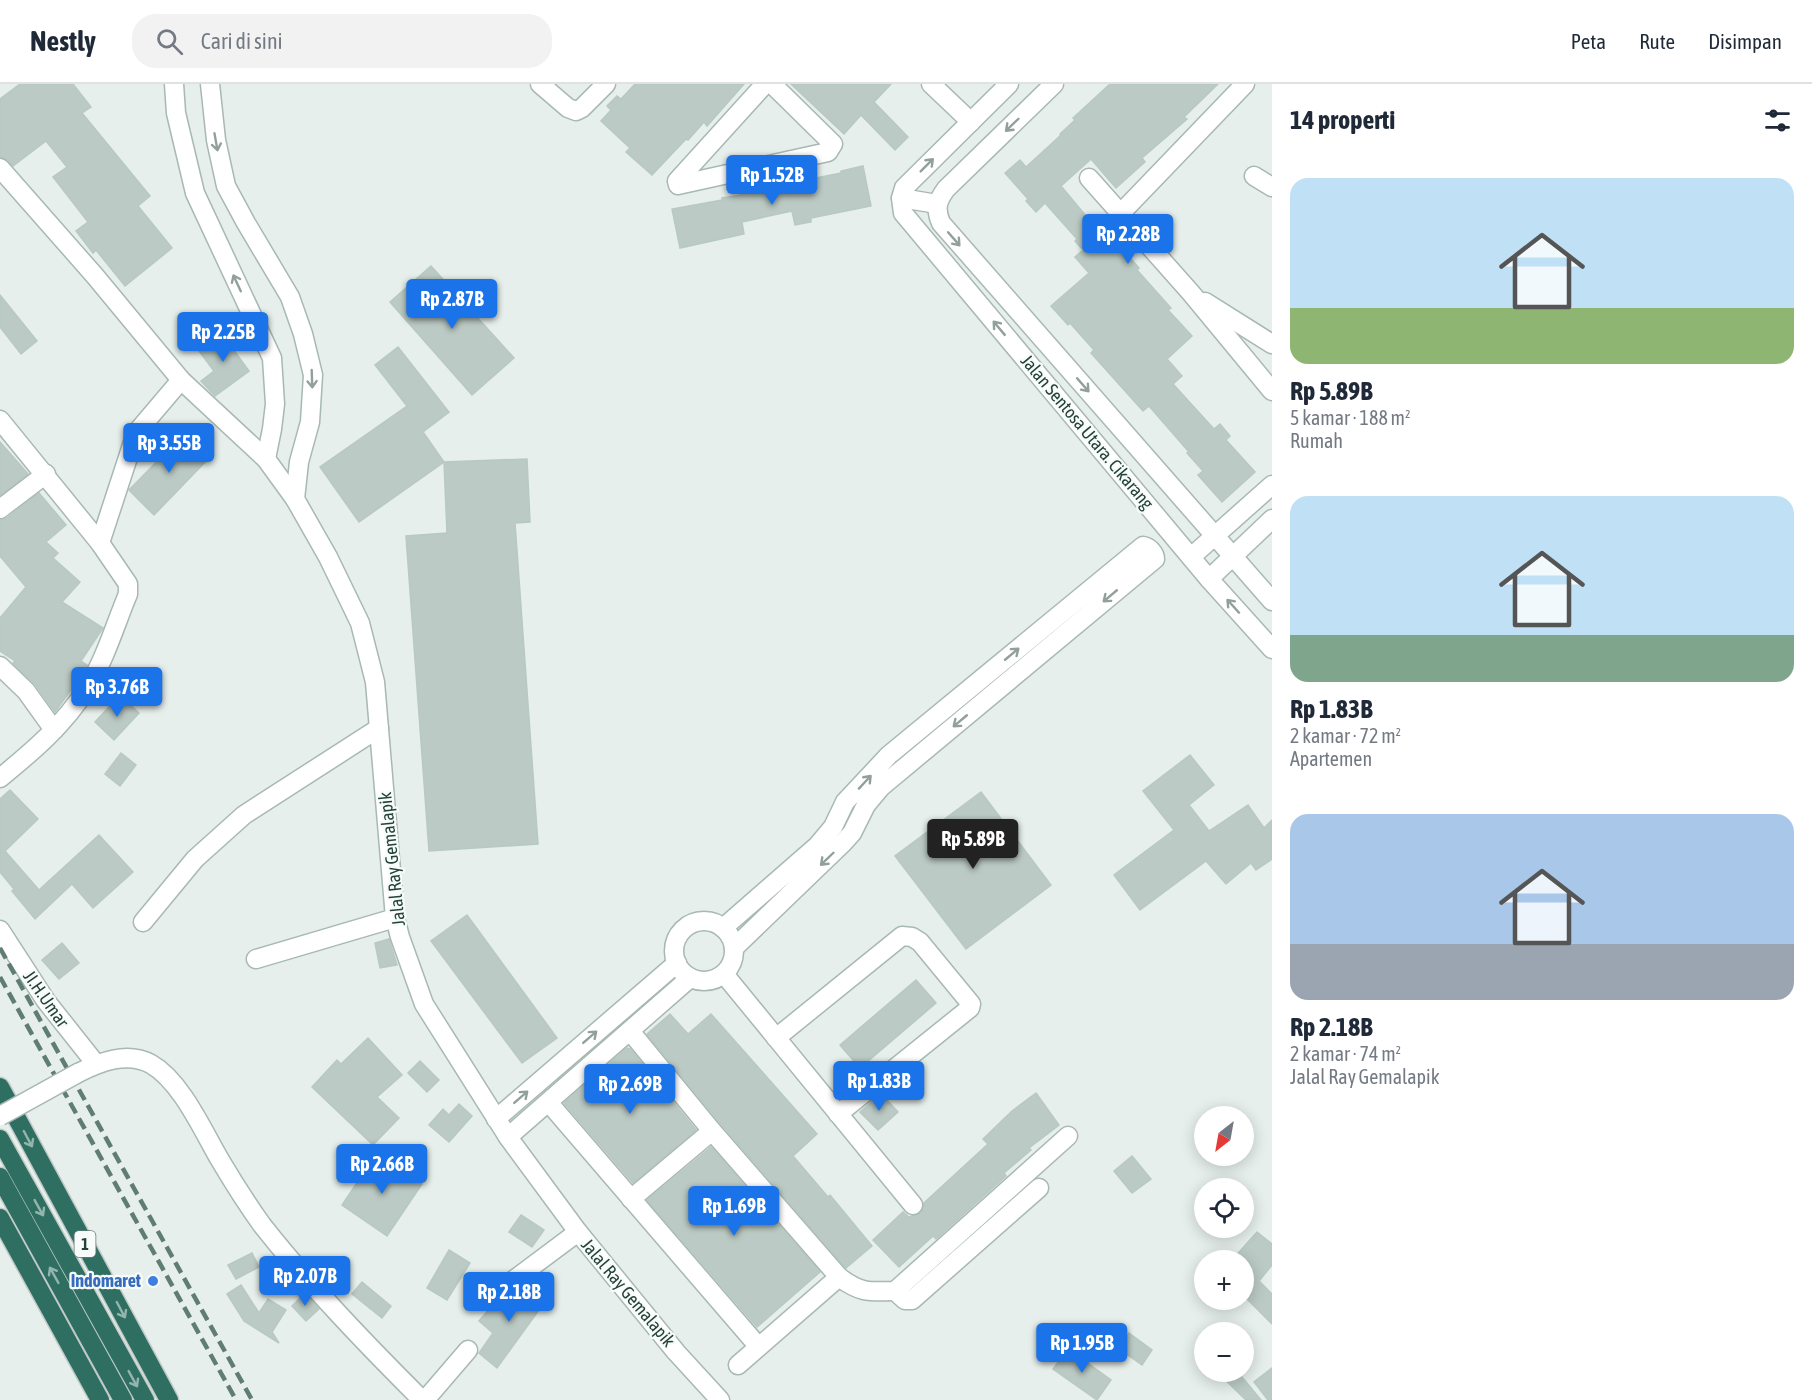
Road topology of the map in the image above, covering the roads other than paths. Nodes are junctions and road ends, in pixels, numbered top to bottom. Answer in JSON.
{"nodes":[{"id":1,"x":174,"y":84,"type":"edge"},
{"id":2,"x":210,"y":84,"type":"edge"},
{"id":3,"x":540,"y":84,"type":"edge"},
{"id":4,"x":606,"y":84,"type":"edge"},
{"id":5,"x":765,"y":84,"type":"edge"},
{"id":6,"x":772,"y":84,"type":"edge"},
{"id":7,"x":931,"y":84,"type":"edge"},
{"id":8,"x":1009,"y":84,"type":"edge"},
{"id":9,"x":1054,"y":84,"type":"edge"},
{"id":10,"x":1245,"y":84,"type":"edge"},
{"id":11,"x":971,"y":122,"type":"junction"},
{"id":12,"x":1,"y":172,"type":"edge"},
{"id":13,"x":1254,"y":176,"type":"dead end"},
{"id":14,"x":1089,"y":178,"type":"dead end"},
{"id":15,"x":1272,"y":187,"type":"edge"},
{"id":16,"x":942,"y":196,"type":"junction"},
{"id":17,"x":902,"y":206,"type":"junction"},
{"id":18,"x":1119,"y":214,"type":"junction"},
{"id":19,"x":1191,"y":293,"type":"junction"},
{"id":20,"x":1272,"y":344,"type":"edge"},
{"id":21,"x":181,"y":380,"type":"junction"},
{"id":22,"x":1272,"y":391,"type":"edge"},
{"id":23,"x":0,"y":420,"type":"edge"},
{"id":24,"x":266,"y":459,"type":"junction"},
{"id":25,"x":46,"y":474,"type":"junction"},
{"id":26,"x":1272,"y":485,"type":"edge"},
{"id":27,"x":295,"y":499,"type":"junction"},
{"id":28,"x":0,"y":509,"type":"edge"},
{"id":29,"x":1272,"y":519,"type":"edge"},
{"id":30,"x":1215,"y":537,"type":"junction"},
{"id":31,"x":100,"y":543,"type":"junction"},
{"id":32,"x":1191,"y":557,"type":"junction"},
{"id":33,"x":1234,"y":557,"type":"junction"},
{"id":34,"x":1209,"y":579,"type":"junction"},
{"id":35,"x":1272,"y":601,"type":"edge"},
{"id":36,"x":1272,"y":649,"type":"edge"},
{"id":37,"x":0,"y":666,"type":"edge"},
{"id":38,"x":379,"y":728,"type":"junction"},
{"id":39,"x":54,"y":730,"type":"junction"},
{"id":40,"x":0,"y":778,"type":"edge"},
{"id":41,"x":836,"y":821,"type":"junction"},
{"id":42,"x":852,"y":833,"type":"junction"},
{"id":43,"x":395,"y":918,"type":"junction"},
{"id":44,"x":143,"y":922,"type":"dead end"},
{"id":45,"x":723,"y":928,"type":"junction"},
{"id":46,"x":0,"y":930,"type":"edge"},
{"id":47,"x":734,"y":948,"type":"junction"},
{"id":48,"x":256,"y":959,"type":"dead end"},
{"id":49,"x":677,"y":963,"type":"junction"},
{"id":50,"x":724,"y":974,"type":"junction"},
{"id":51,"x":690,"y":978,"type":"junction"},
{"id":52,"x":630,"y":1031,"type":"junction"},
{"id":53,"x":776,"y":1038,"type":"junction"},
{"id":54,"x":96,"y":1064,"type":"junction"},
{"id":55,"x":0,"y":1087,"type":"edge"},
{"id":56,"x":549,"y":1103,"type":"junction"},
{"id":57,"x":838,"y":1114,"type":"junction"},
{"id":58,"x":0,"y":1116,"type":"edge"},
{"id":59,"x":496,"y":1119,"type":"junction"},
{"id":60,"x":712,"y":1131,"type":"junction"},
{"id":61,"x":1068,"y":1136,"type":"dead end"},
{"id":62,"x":508,"y":1137,"type":"junction"},
{"id":63,"x":0,"y":1139,"type":"edge"},
{"id":64,"x":0,"y":1177,"type":"edge"},
{"id":65,"x":1039,"y":1188,"type":"dead end"},
{"id":66,"x":631,"y":1199,"type":"junction"},
{"id":67,"x":913,"y":1205,"type":"dead end"},
{"id":68,"x":0,"y":1218,"type":"edge"},
{"id":69,"x":578,"y":1232,"type":"junction"},
{"id":70,"x":839,"y":1277,"type":"junction"},
{"id":71,"x":502,"y":1288,"type":"dead end"},
{"id":72,"x":895,"y":1291,"type":"junction"},
{"id":73,"x":758,"y":1346,"type":"junction"},
{"id":74,"x":468,"y":1350,"type":"dead end"},
{"id":75,"x":738,"y":1365,"type":"dead end"},
{"id":76,"x":100,"y":1400,"type":"edge"},
{"id":77,"x":123,"y":1400,"type":"edge"},
{"id":78,"x":145,"y":1400,"type":"edge"},
{"id":79,"x":169,"y":1400,"type":"edge"},
{"id":80,"x":423,"y":1400,"type":"edge"},
{"id":81,"x":720,"y":1400,"type":"edge"}],
"edges":[{"from":24,"to":1,"type":"street","one_way":true},
{"from":2,"to":27,"type":"street","one_way":true},
{"from":3,"to":4,"type":"street"},
{"from":5,"to":6,"type":"street"},
{"from":7,"to":11,"type":"street"},
{"from":8,"to":11,"type":"street"},
{"from":9,"to":16,"type":"street","one_way":true},
{"from":10,"to":18,"type":"street"},
{"from":17,"to":11,"type":"street","one_way":true},
{"from":12,"to":21,"type":"street","name":"Jalal Ray Gemalapik"},
{"from":13,"to":15,"type":"street"},
{"from":14,"to":18,"type":"street"},
{"from":16,"to":17,"type":"street"},
{"from":16,"to":30,"type":"street","name":"Jalan Sentosa Utara. Cikarang","one_way":true},
{"from":32,"to":17,"type":"street","name":"Jalan Sentosa Utara. Cikarang","one_way":true},
{"from":18,"to":19,"type":"street"},
{"from":19,"to":20,"type":"street"},
{"from":19,"to":22,"type":"street"},
{"from":21,"to":24,"type":"street","name":"Jalal Ray Gemalapik"},
{"from":21,"to":31,"type":"street"},
{"from":23,"to":25,"type":"street"},
{"from":24,"to":27,"type":"street","name":"Jalal Ray Gemalapik"},
{"from":25,"to":28,"type":"street"},
{"from":25,"to":31,"type":"street"},
{"from":26,"to":30,"type":"street"},
{"from":27,"to":38,"type":"street","name":"Jalal Ray Gemalapik"},
{"from":29,"to":33,"type":"street"},
{"from":30,"to":32,"type":"street"},
{"from":30,"to":33,"type":"street","name":"Jalan Sentosa Utara. Cikarang"},
{"from":31,"to":39,"type":"street"},
{"from":32,"to":34,"type":"street","name":"Jalan Sentosa Utara. Cikarang"},
{"from":33,"to":34,"type":"street"},
{"from":33,"to":35,"type":"street","name":"Jalan Sentosa Utara. Cikarang"},
{"from":36,"to":34,"type":"street","name":"Jalan Sentosa Utara. Cikarang","one_way":true},
{"from":37,"to":39,"type":"street"},
{"from":38,"to":43,"type":"street","name":"Jalal Ray Gemalapik"},
{"from":38,"to":44,"type":"street"},
{"from":39,"to":40,"type":"street"},
{"from":41,"to":42,"type":"street"},
{"from":41,"to":42,"type":"street","one_way":true},
{"from":41,"to":45,"type":"street"},
{"from":42,"to":47,"type":"street","one_way":true},
{"from":43,"to":48,"type":"street"},
{"from":43,"to":59,"type":"street","name":"Jalal Ray Gemalapik"},
{"from":45,"to":47,"type":"street"},
{"from":45,"to":49,"type":"street"},
{"from":46,"to":54,"type":"street","name":"JI.H.Umar"},
{"from":47,"to":50,"type":"street"},
{"from":49,"to":51,"type":"street"},
{"from":59,"to":49,"type":"street","one_way":true},
{"from":50,"to":51,"type":"street"},
{"from":50,"to":53,"type":"street"},
{"from":51,"to":52,"type":"street"},
{"from":52,"to":56,"type":"street"},
{"from":52,"to":60,"type":"street"},
{"from":53,"to":57,"type":"street"},
{"from":53,"to":57,"type":"street"},
{"from":54,"to":58,"type":"street","bridge":true},
{"from":54,"to":80,"type":"street"},
{"from":55,"to":79,"type":"highway","number":"1","one_way":true},
{"from":56,"to":62,"type":"street"},
{"from":56,"to":66,"type":"street"},
{"from":57,"to":67,"type":"street"},
{"from":59,"to":62,"type":"street","name":"Jalal Ray Gemalapik"},
{"from":60,"to":66,"type":"street"},
{"from":60,"to":70,"type":"street"},
{"from":61,"to":72,"type":"street"},
{"from":62,"to":69,"type":"street","name":"Jalal Ray Gemalapik"},
{"from":63,"to":78,"type":"highway","number":"1","one_way":true},
{"from":77,"to":64,"type":"highway","number":"1","one_way":true},
{"from":65,"to":72,"type":"street"},
{"from":66,"to":73,"type":"street"},
{"from":68,"to":76,"type":"highway"},
{"from":69,"to":71,"type":"street"},
{"from":69,"to":81,"type":"street","name":"Jalal Ray Gemalapik"},
{"from":70,"to":72,"type":"street"},
{"from":70,"to":73,"type":"street"},
{"from":73,"to":75,"type":"street"},
{"from":74,"to":80,"type":"street"}]}
